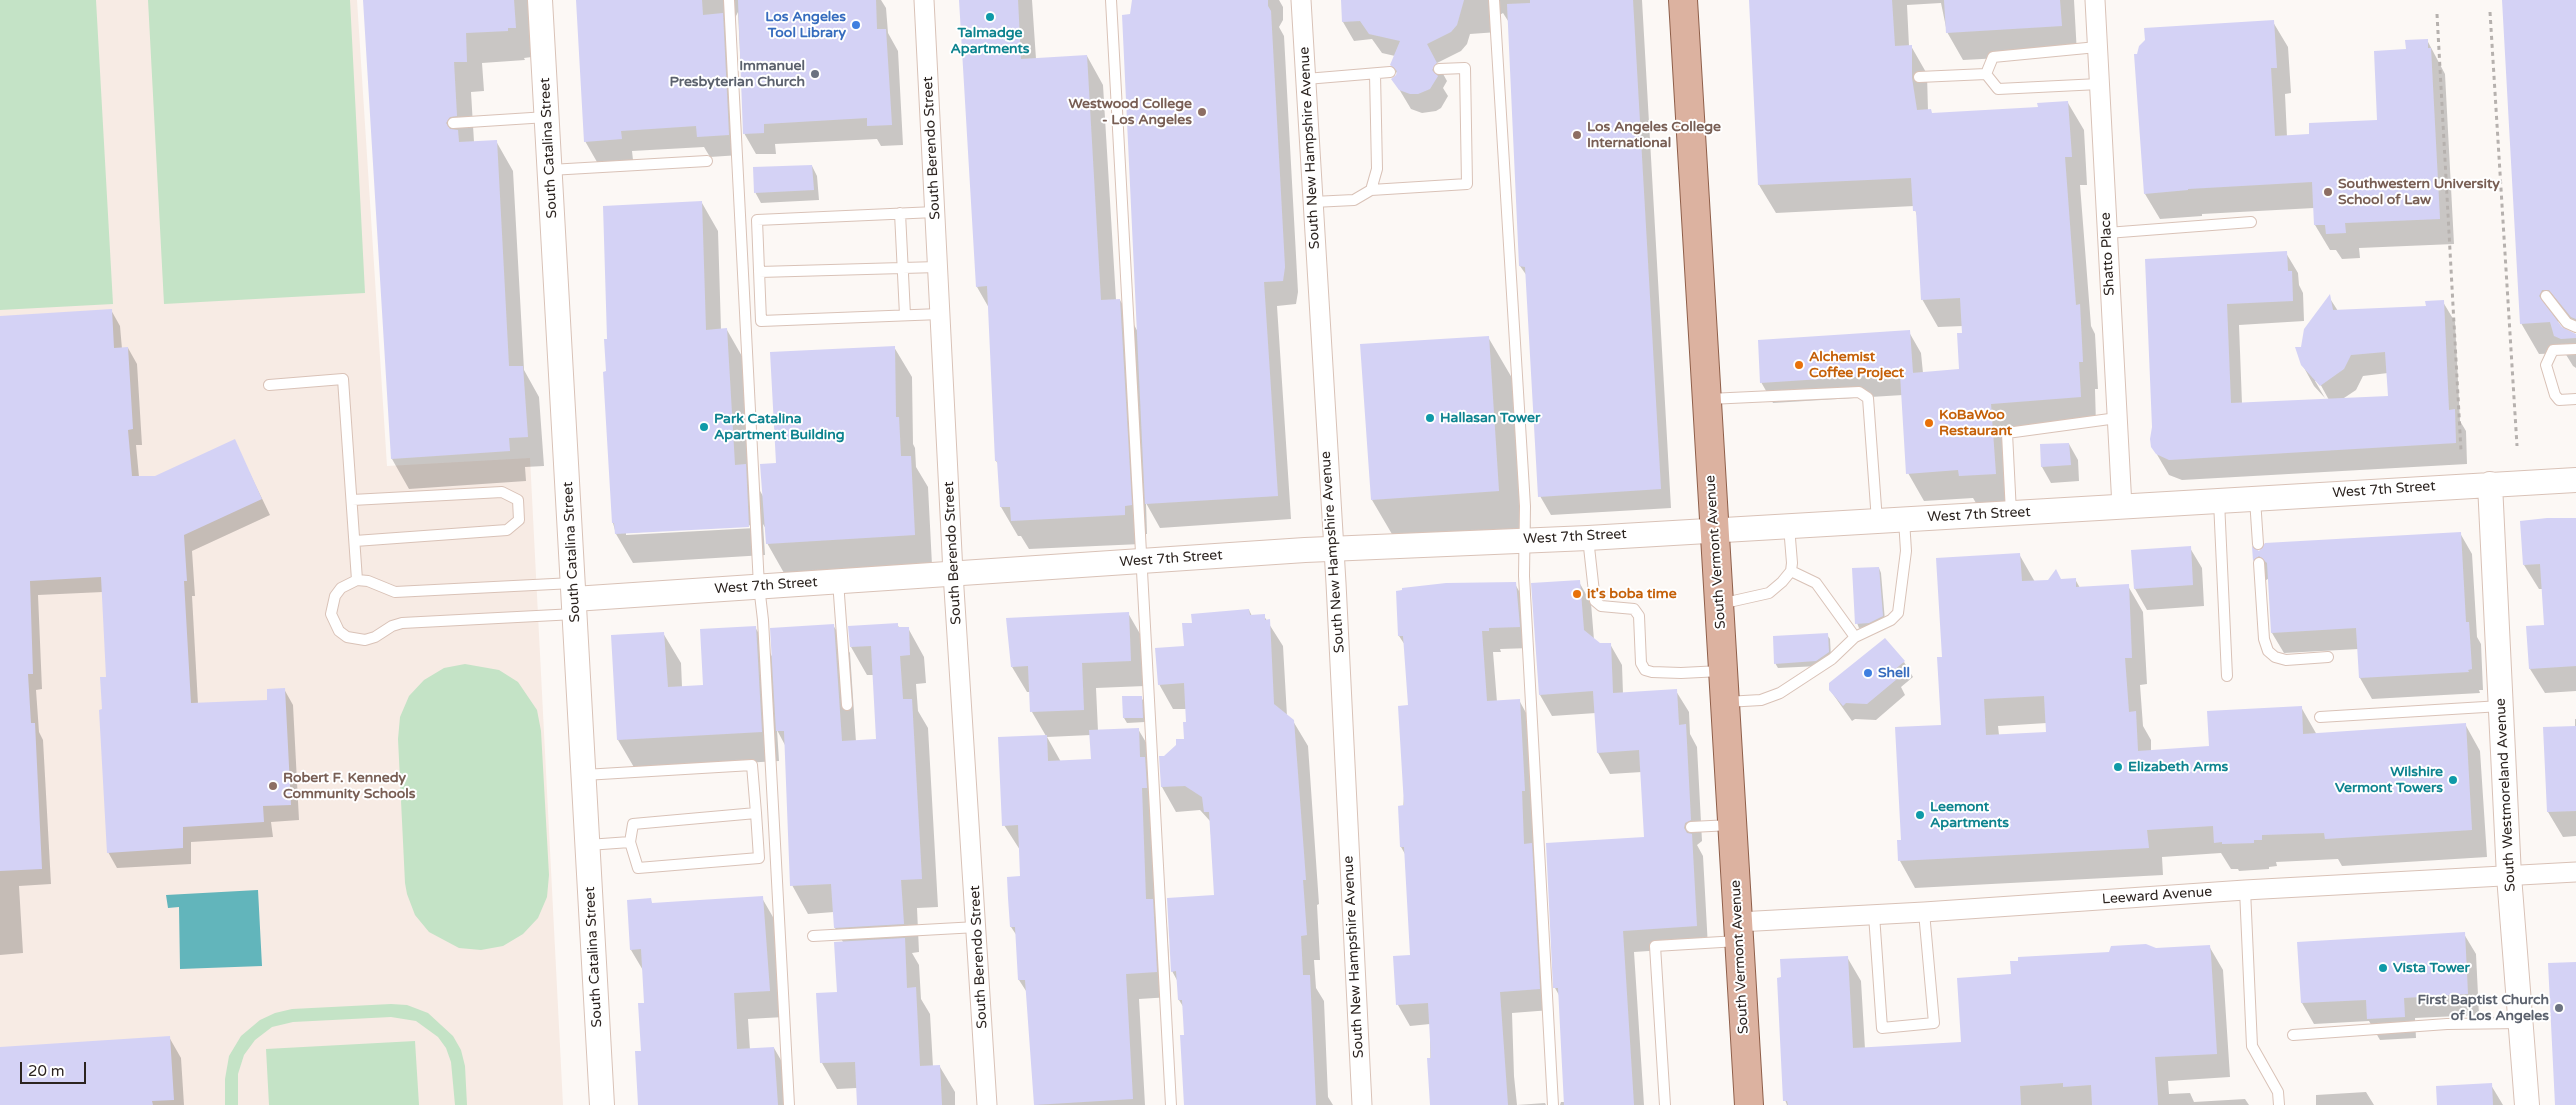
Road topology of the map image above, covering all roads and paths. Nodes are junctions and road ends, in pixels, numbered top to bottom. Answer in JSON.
{"nodes":[{"id":1,"x":540,"y":0,"type":"edge"},
{"id":2,"x":729,"y":0,"type":"edge"},
{"id":3,"x":924,"y":0,"type":"edge"},
{"id":4,"x":1110,"y":0,"type":"edge"},
{"id":5,"x":1301,"y":0,"type":"edge"},
{"id":6,"x":1494,"y":0,"type":"edge"},
{"id":7,"x":1683,"y":0,"type":"edge"},
{"id":8,"x":2094,"y":0,"type":"edge"},
{"id":9,"x":2490,"y":12,"type":"dead end"},
{"id":10,"x":2437,"y":14,"type":"dead end"},
{"id":11,"x":2097,"y":47,"type":"junction"},
{"id":12,"x":1439,"y":69,"type":"dead end"},
{"id":13,"x":1390,"y":72,"type":"dead end"},
{"id":14,"x":1375,"y":74,"type":"junction"},
{"id":15,"x":1986,"y":74,"type":"junction"},
{"id":16,"x":1919,"y":77,"type":"dead end"},
{"id":17,"x":1306,"y":79,"type":"junction"},
{"id":18,"x":2099,"y":84,"type":"junction"},
{"id":19,"x":547,"y":117,"type":"junction"},
{"id":20,"x":453,"y":123,"type":"dead end"},
{"id":21,"x":707,"y":161,"type":"dead end"},
{"id":22,"x":550,"y":170,"type":"junction"},
{"id":23,"x":1371,"y":190,"type":"junction"},
{"id":24,"x":1313,"y":202,"type":"junction"},
{"id":25,"x":935,"y":212,"type":"junction"},
{"id":26,"x":900,"y":213,"type":"junction"},
{"id":27,"x":2251,"y":222,"type":"dead end"},
{"id":28,"x":2107,"y":233,"type":"junction"},
{"id":29,"x":938,"y":267,"type":"junction"},
{"id":30,"x":903,"y":268,"type":"junction"},
{"id":31,"x":760,"y":272,"type":"junction"},
{"id":32,"x":2546,"y":296,"type":"dead end"},
{"id":33,"x":940,"y":314,"type":"junction"},
{"id":34,"x":905,"y":316,"type":"junction"},
{"id":35,"x":2576,"y":328,"type":"edge"},
{"id":36,"x":2576,"y":349,"type":"edge"},
{"id":37,"x":270,"y":385,"type":"dead end"},
{"id":38,"x":1708,"y":399,"type":"junction"},
{"id":39,"x":2576,"y":399,"type":"edge"},
{"id":40,"x":2118,"y":418,"type":"junction"},
{"id":41,"x":2517,"y":446,"type":"dead end"},
{"id":42,"x":2461,"y":451,"type":"dead end"},
{"id":43,"x":2576,"y":480,"type":"edge"},
{"id":44,"x":2490,"y":484,"type":"junction"},
{"id":45,"x":2255,"y":498,"type":"junction"},
{"id":46,"x":352,"y":500,"type":"junction"},
{"id":47,"x":2219,"y":501,"type":"junction"},
{"id":48,"x":2122,"y":507,"type":"junction"},
{"id":49,"x":2011,"y":513,"type":"junction"},
{"id":50,"x":1904,"y":520,"type":"junction"},
{"id":51,"x":1878,"y":521,"type":"junction"},
{"id":52,"x":1789,"y":526,"type":"junction"},
{"id":53,"x":1715,"y":530,"type":"junction"},
{"id":54,"x":1588,"y":538,"type":"junction"},
{"id":55,"x":1524,"y":540,"type":"junction"},
{"id":56,"x":355,"y":541,"type":"junction"},
{"id":57,"x":2258,"y":544,"type":"dead end"},
{"id":58,"x":1333,"y":550,"type":"junction"},
{"id":59,"x":1142,"y":561,"type":"junction"},
{"id":60,"x":2259,"y":564,"type":"dead end"},
{"id":61,"x":1791,"y":571,"type":"junction"},
{"id":62,"x":953,"y":573,"type":"junction"},
{"id":63,"x":357,"y":580,"type":"junction"},
{"id":64,"x":838,"y":581,"type":"junction"},
{"id":65,"x":759,"y":586,"type":"junction"},
{"id":66,"x":574,"y":599,"type":"junction"},
{"id":67,"x":1720,"y":604,"type":"junction"},
{"id":68,"x":1855,"y":637,"type":"junction"},
{"id":69,"x":2328,"y":657,"type":"dead end"},
{"id":70,"x":1723,"y":671,"type":"junction"},
{"id":71,"x":2228,"y":676,"type":"dead end"},
{"id":72,"x":1725,"y":702,"type":"junction"},
{"id":73,"x":847,"y":705,"type":"dead end"},
{"id":74,"x":2502,"y":706,"type":"junction"},
{"id":75,"x":2320,"y":717,"type":"dead end"},
{"id":76,"x":584,"y":775,"type":"junction"},
{"id":77,"x":756,"y":813,"type":"junction"},
{"id":78,"x":1732,"y":825,"type":"junction"},
{"id":79,"x":1691,"y":827,"type":"dead end"},
{"id":80,"x":630,"y":842,"type":"junction"},
{"id":81,"x":588,"y":845,"type":"junction"},
{"id":82,"x":2576,"y":872,"type":"edge"},
{"id":83,"x":2509,"y":876,"type":"junction"},
{"id":84,"x":2245,"y":890,"type":"junction"},
{"id":85,"x":1924,"y":912,"type":"junction"},
{"id":86,"x":1874,"y":915,"type":"junction"},
{"id":87,"x":977,"y":926,"type":"junction"},
{"id":88,"x":1739,"y":931,"type":"junction"},
{"id":89,"x":813,"y":936,"type":"dead end"},
{"id":90,"x":2522,"y":1023,"type":"junction"},
{"id":91,"x":2293,"y":1035,"type":"dead end"},
{"id":92,"x":602,"y":1105,"type":"edge"},
{"id":93,"x":789,"y":1105,"type":"edge"},
{"id":94,"x":987,"y":1105,"type":"edge"},
{"id":95,"x":1171,"y":1105,"type":"edge"},
{"id":96,"x":1362,"y":1105,"type":"edge"},
{"id":97,"x":1553,"y":1105,"type":"edge"},
{"id":98,"x":1665,"y":1105,"type":"edge"},
{"id":99,"x":1749,"y":1105,"type":"edge"},
{"id":100,"x":2279,"y":1105,"type":"edge"},
{"id":101,"x":2527,"y":1105,"type":"edge"}],
"edges":[{"from":1,"to":19,"type":"street","name":"South Catalina Street"},
{"from":2,"to":65,"type":"lane"},
{"from":3,"to":25,"type":"street","name":"South Berendo Street"},
{"from":4,"to":59,"type":"lane"},
{"from":5,"to":17,"type":"street","name":"South New Hampshire Avenue"},
{"from":6,"to":55,"type":"lane"},
{"from":7,"to":38,"type":"main road","name":"South Vermont Avenue"},
{"from":8,"to":11,"type":"street","name":"Shatto Place"},
{"from":9,"to":41,"type":"path"},
{"from":10,"to":42,"type":"path"},
{"from":11,"to":15,"type":"lane"},
{"from":11,"to":18,"type":"street","name":"Shatto Place"},
{"from":12,"to":23,"type":"lane"},
{"from":13,"to":14,"type":"lane"},
{"from":14,"to":17,"type":"lane"},
{"from":14,"to":23,"type":"lane"},
{"from":15,"to":16,"type":"lane"},
{"from":15,"to":18,"type":"lane"},
{"from":17,"to":24,"type":"street","name":"South New Hampshire Avenue"},
{"from":18,"to":28,"type":"street","name":"Shatto Place"},
{"from":19,"to":20,"type":"lane"},
{"from":19,"to":22,"type":"street","name":"South Catalina Street"},
{"from":21,"to":22,"type":"lane"},
{"from":22,"to":66,"type":"street","name":"South Catalina Street"},
{"from":23,"to":24,"type":"lane"},
{"from":24,"to":58,"type":"street","name":"South New Hampshire Avenue"},
{"from":25,"to":26,"type":"lane"},
{"from":25,"to":29,"type":"street","name":"South Berendo Street"},
{"from":26,"to":30,"type":"lane"},
{"from":26,"to":31,"type":"lane"},
{"from":27,"to":28,"type":"lane"},
{"from":28,"to":40,"type":"street","name":"Shatto Place"},
{"from":29,"to":30,"type":"lane"},
{"from":29,"to":33,"type":"street","name":"South Berendo Street"},
{"from":30,"to":31,"type":"lane"},
{"from":30,"to":34,"type":"lane"},
{"from":31,"to":34,"type":"lane"},
{"from":32,"to":35,"type":"lane"},
{"from":33,"to":34,"type":"lane"},
{"from":33,"to":62,"type":"street","name":"South Berendo Street"},
{"from":36,"to":39,"type":"lane"},
{"from":37,"to":46,"type":"lane"},
{"from":38,"to":51,"type":"lane"},
{"from":38,"to":53,"type":"main road","name":"South Vermont Avenue"},
{"from":40,"to":48,"type":"street","name":"Shatto Place"},
{"from":40,"to":49,"type":"lane"},
{"from":43,"to":44,"type":"street","name":"West 7th Street"},
{"from":44,"to":45,"type":"street","name":"West 7th Street"},
{"from":44,"to":74,"type":"street","name":"South Westmoreland Avenue"},
{"from":45,"to":47,"type":"street","name":"West 7th Street"},
{"from":45,"to":57,"type":"lane"},
{"from":46,"to":56,"type":"lane"},
{"from":46,"to":56,"type":"lane"},
{"from":47,"to":48,"type":"street","name":"West 7th Street"},
{"from":47,"to":71,"type":"lane"},
{"from":48,"to":49,"type":"street","name":"West 7th Street"},
{"from":49,"to":50,"type":"street","name":"West 7th Street"},
{"from":50,"to":51,"type":"street","name":"West 7th Street"},
{"from":50,"to":68,"type":"lane"},
{"from":51,"to":52,"type":"street","name":"West 7th Street"},
{"from":52,"to":53,"type":"street","name":"West 7th Street"},
{"from":52,"to":61,"type":"lane"},
{"from":53,"to":54,"type":"street","name":"West 7th Street"},
{"from":53,"to":67,"type":"main road","name":"South Vermont Avenue"},
{"from":54,"to":55,"type":"street","name":"West 7th Street"},
{"from":54,"to":70,"type":"lane"},
{"from":55,"to":58,"type":"street","name":"West 7th Street"},
{"from":55,"to":97,"type":"lane"},
{"from":56,"to":63,"type":"lane"},
{"from":58,"to":59,"type":"street","name":"West 7th Street"},
{"from":58,"to":96,"type":"street","name":"South New Hampshire Avenue"},
{"from":59,"to":62,"type":"street","name":"West 7th Street"},
{"from":59,"to":95,"type":"lane"},
{"from":60,"to":69,"type":"lane"},
{"from":61,"to":67,"type":"lane"},
{"from":61,"to":68,"type":"lane"},
{"from":62,"to":64,"type":"street","name":"West 7th Street"},
{"from":62,"to":87,"type":"street","name":"South Berendo Street"},
{"from":63,"to":66,"type":"lane"},
{"from":63,"to":66,"type":"lane"},
{"from":64,"to":65,"type":"street","name":"West 7th Street"},
{"from":64,"to":73,"type":"lane"},
{"from":65,"to":66,"type":"street","name":"West 7th Street"},
{"from":65,"to":93,"type":"lane"},
{"from":66,"to":76,"type":"street","name":"South Catalina Street"},
{"from":67,"to":70,"type":"main road","name":"South Vermont Avenue"},
{"from":68,"to":72,"type":"lane"},
{"from":70,"to":72,"type":"main road","name":"South Vermont Avenue"},
{"from":72,"to":78,"type":"main road","name":"South Vermont Avenue"},
{"from":74,"to":75,"type":"lane"},
{"from":74,"to":83,"type":"street","name":"South Westmoreland Avenue"},
{"from":76,"to":77,"type":"lane"},
{"from":76,"to":81,"type":"street","name":"South Catalina Street"},
{"from":77,"to":80,"type":"lane"},
{"from":77,"to":80,"type":"lane"},
{"from":78,"to":79,"type":"lane"},
{"from":78,"to":88,"type":"main road","name":"South Vermont Avenue"},
{"from":80,"to":81,"type":"lane"},
{"from":81,"to":92,"type":"street","name":"South Catalina Street"},
{"from":82,"to":83,"type":"street","name":"Leeward Avenue"},
{"from":83,"to":84,"type":"street","name":"Leeward Avenue"},
{"from":83,"to":90,"type":"street","name":"South Westmoreland Avenue"},
{"from":84,"to":85,"type":"street","name":"Leeward Avenue"},
{"from":84,"to":100,"type":"lane"},
{"from":85,"to":86,"type":"street","name":"Leeward Avenue"},
{"from":85,"to":86,"type":"lane"},
{"from":86,"to":88,"type":"street","name":"Leeward Avenue"},
{"from":87,"to":89,"type":"lane"},
{"from":87,"to":94,"type":"street","name":"South Berendo Street"},
{"from":88,"to":98,"type":"lane"},
{"from":88,"to":99,"type":"main road","name":"South Vermont Avenue"},
{"from":90,"to":91,"type":"lane"},
{"from":90,"to":101,"type":"street","name":"South Westmoreland Avenue"}]}
